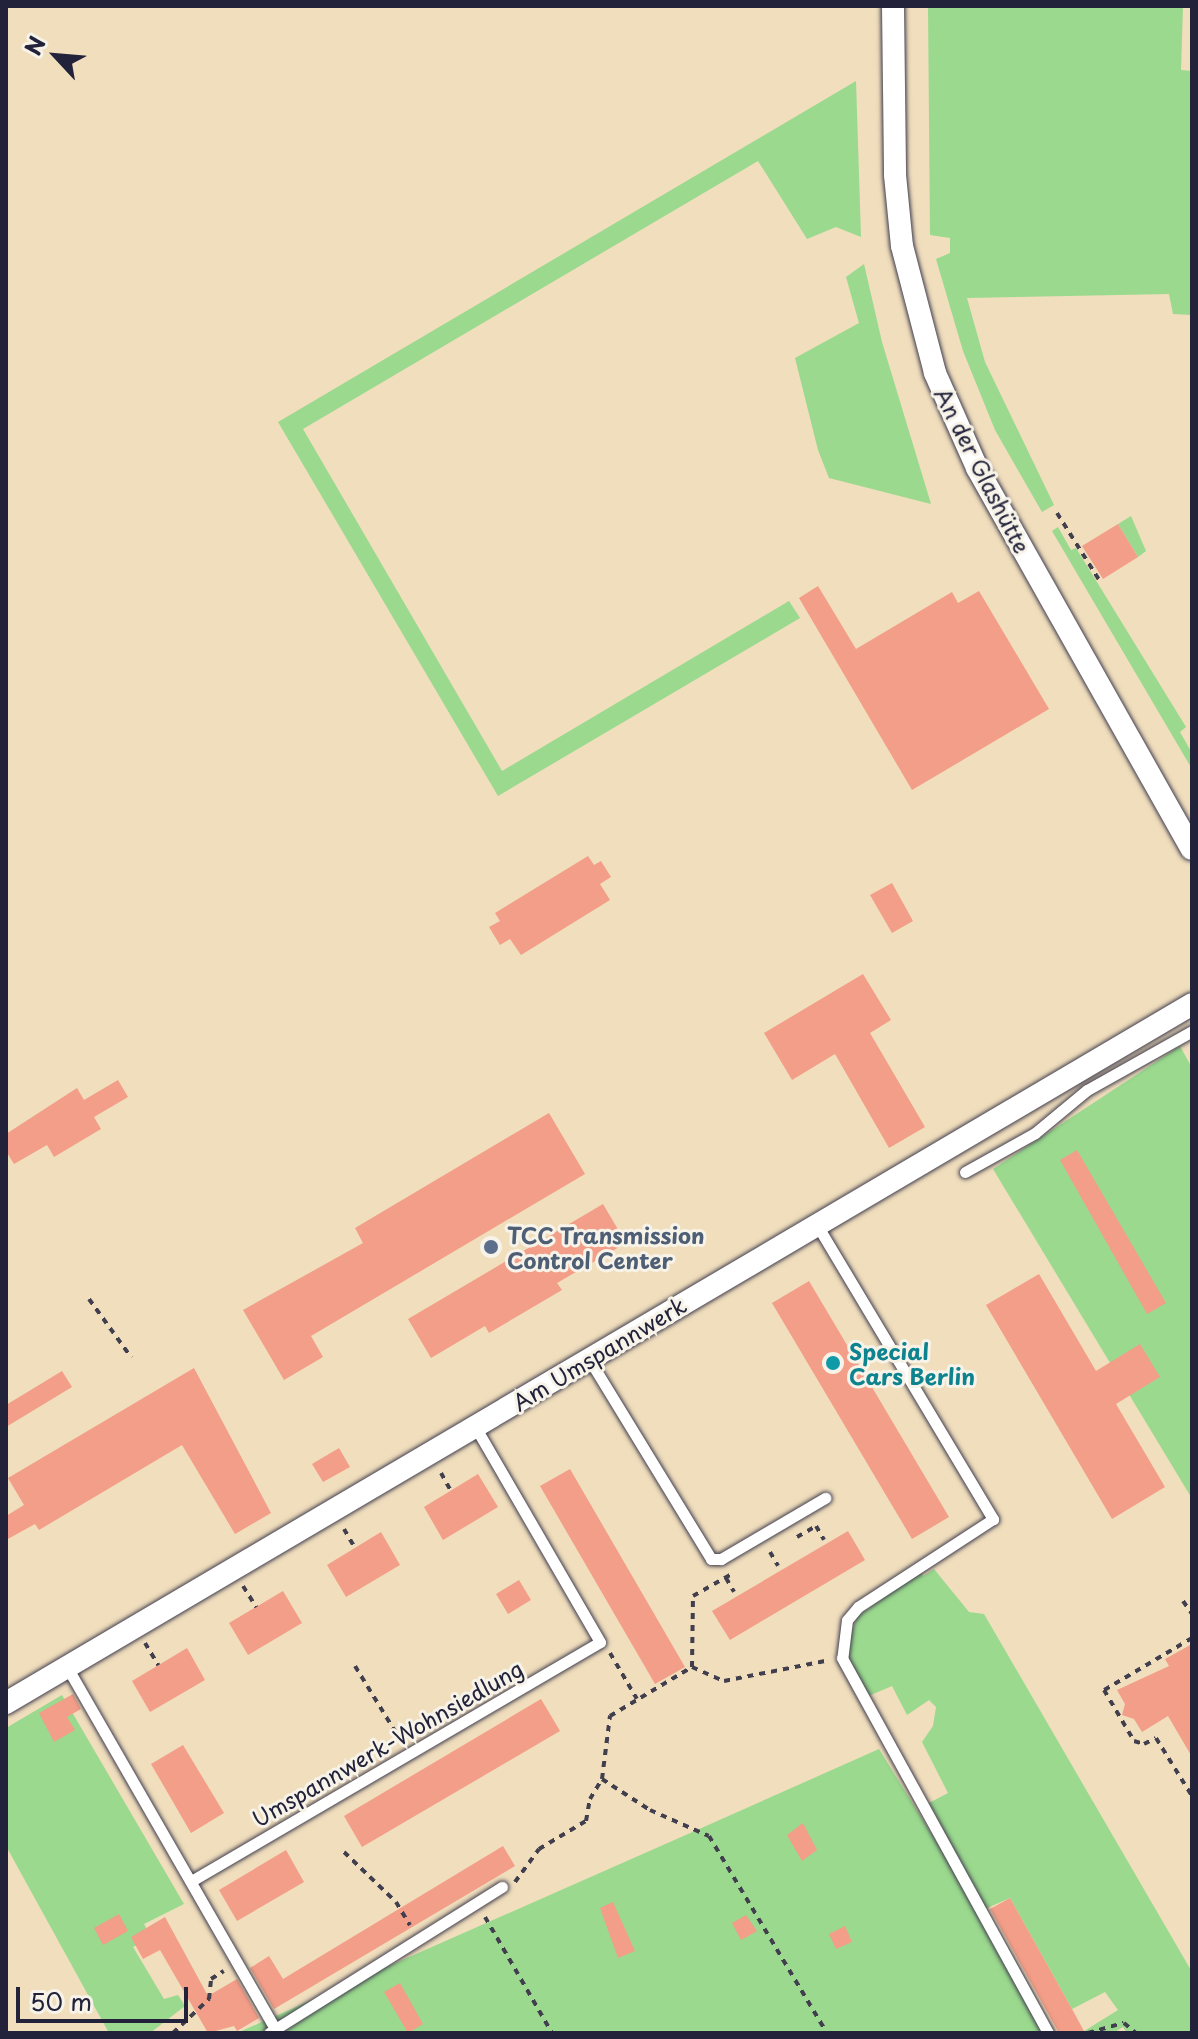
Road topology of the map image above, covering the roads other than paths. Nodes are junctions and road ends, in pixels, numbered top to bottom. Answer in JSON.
{"nodes":[{"id":1,"x":893,"y":6,"type":"edge"},
{"id":2,"x":1192,"y":849,"type":"edge"},
{"id":3,"x":1192,"y":1004,"type":"edge"},
{"id":4,"x":1192,"y":1031,"type":"edge"},
{"id":5,"x":965,"y":1172,"type":"dead end"},
{"id":6,"x":817,"y":1225,"type":"junction"},
{"id":7,"x":589,"y":1359,"type":"junction"},
{"id":8,"x":475,"y":1426,"type":"junction"},
{"id":9,"x":825,"y":1498,"type":"dead end"},
{"id":10,"x":67,"y":1667,"type":"junction"},
{"id":11,"x":6,"y":1703,"type":"edge"},
{"id":12,"x":193,"y":1880,"type":"junction"},
{"id":13,"x":502,"y":1887,"type":"road end"},
{"id":14,"x":272,"y":2032,"type":"edge"},
{"id":15,"x":1048,"y":2033,"type":"edge"}],
"edges":[{"from":1,"to":2,"type":"street","name":"An der Glashütte"},
{"from":3,"to":6,"type":"street","name":"Am Umspannwerk"},
{"from":4,"to":5,"type":"lane"},
{"from":6,"to":7,"type":"street","name":"Am Umspannwerk"},
{"from":6,"to":15,"type":"lane"},
{"from":7,"to":8,"type":"street","name":"Am Umspannwerk"},
{"from":7,"to":9,"type":"lane"},
{"from":8,"to":10,"type":"street","name":"Am Umspannwerk"},
{"from":8,"to":12,"type":"lane","name":"Umspannwerk-Wohnsiedlung"},
{"from":10,"to":11,"type":"street","name":"Am Umspannwerk"},
{"from":10,"to":12,"type":"lane"},
{"from":12,"to":14,"type":"lane"},
{"from":13,"to":14,"type":"lane"}]}
